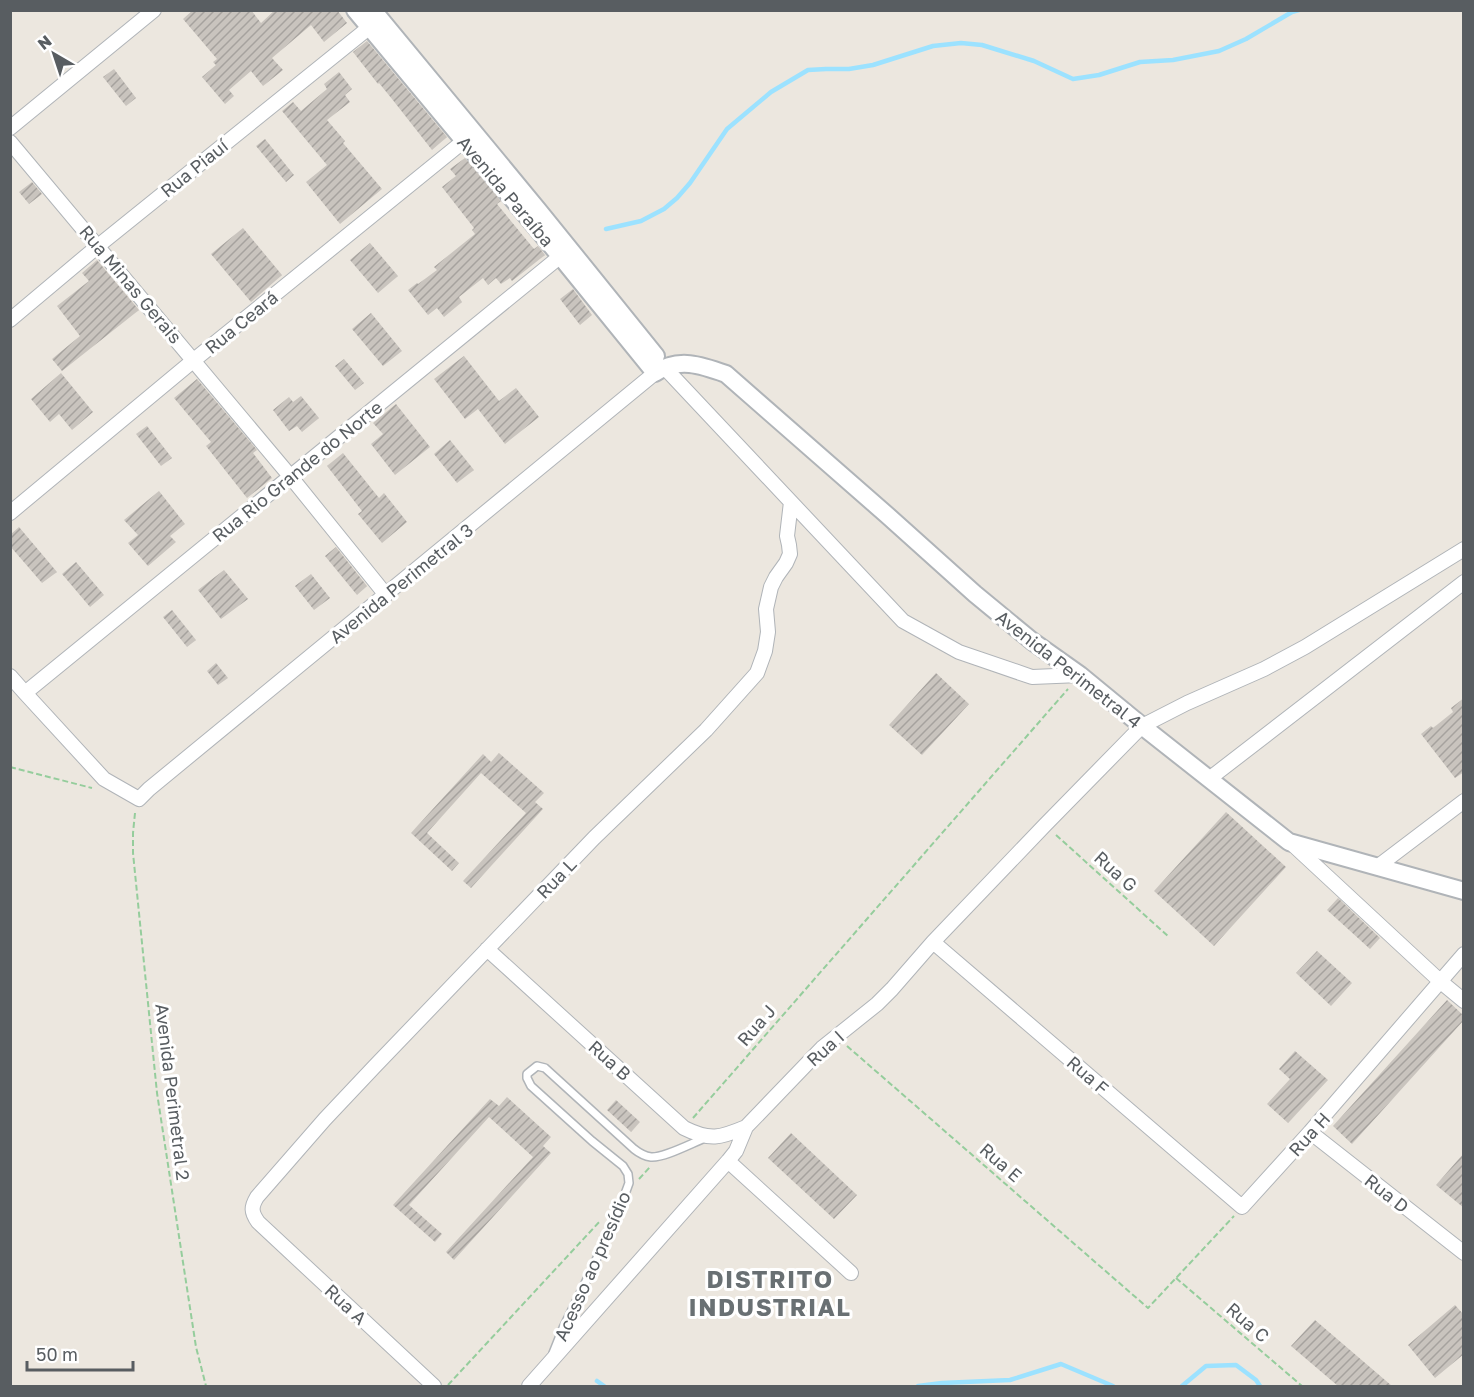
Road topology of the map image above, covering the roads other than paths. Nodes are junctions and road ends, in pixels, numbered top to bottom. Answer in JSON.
{"nodes":[{"id":1,"x":154,"y":10,"type":"edge"},
{"id":2,"x":355,"y":10,"type":"edge"},
{"id":3,"x":374,"y":19,"type":"edge"},
{"id":4,"x":10,"y":128,"type":"edge"},
{"id":5,"x":469,"y":137,"type":"junction"},
{"id":6,"x":10,"y":142,"type":"edge"},
{"id":7,"x":98,"y":246,"type":"junction"},
{"id":8,"x":565,"y":252,"type":"junction"},
{"id":9,"x":10,"y":320,"type":"edge"},
{"id":10,"x":194,"y":360,"type":"junction"},
{"id":11,"x":660,"y":370,"type":"junction"},
{"id":12,"x":290,"y":476,"type":"junction"},
{"id":13,"x":791,"y":502,"type":"junction"},
{"id":14,"x":10,"y":513,"type":"edge"},
{"id":15,"x":1463,"y":552,"type":"edge"},
{"id":16,"x":1464,"y":582,"type":"edge"},
{"id":17,"x":386,"y":595,"type":"junction"},
{"id":18,"x":1080,"y":675,"type":"junction"},
{"id":19,"x":10,"y":676,"type":"edge"},
{"id":20,"x":25,"y":693,"type":"junction"},
{"id":21,"x":1142,"y":726,"type":"junction"},
{"id":22,"x":1209,"y":779,"type":"junction"},
{"id":23,"x":1464,"y":801,"type":"edge"},
{"id":24,"x":1290,"y":842,"type":"junction"},
{"id":25,"x":1377,"y":867,"type":"junction"},
{"id":26,"x":1464,"y":891,"type":"edge"},
{"id":27,"x":933,"y":942,"type":"junction"},
{"id":28,"x":487,"y":949,"type":"junction"},
{"id":29,"x":1464,"y":954,"type":"edge"},
{"id":30,"x":1441,"y":982,"type":"junction"},
{"id":31,"x":1464,"y":1001,"type":"edge"},
{"id":32,"x":746,"y":1127,"type":"junction"},
{"id":33,"x":1310,"y":1132,"type":"junction"},
{"id":34,"x":708,"y":1137,"type":"junction"},
{"id":35,"x":728,"y":1161,"type":"junction"},
{"id":36,"x":1242,"y":1207,"type":"joint"},
{"id":37,"x":258,"y":1222,"type":"joint"},
{"id":38,"x":1464,"y":1253,"type":"edge"},
{"id":39,"x":851,"y":1273,"type":"dead end"},
{"id":40,"x":549,"y":1362,"type":"junction"},
{"id":41,"x":434,"y":1386,"type":"edge"},
{"id":42,"x":530,"y":1386,"type":"edge"}],
"edges":[{"from":1,"to":4,"type":"street"},
{"from":2,"to":3,"type":"street","name":"Avenida Paraíba"},
{"from":3,"to":5,"type":"street","name":"Avenida Paraíba"},
{"from":3,"to":7,"type":"street","name":"Rua Piauí"},
{"from":5,"to":8,"type":"street","name":"Avenida Paraíba"},
{"from":5,"to":10,"type":"street","name":"Rua Ceará"},
{"from":6,"to":7,"type":"street","name":"Rua Minas Gerais"},
{"from":7,"to":9,"type":"street","name":"Rua Piauí"},
{"from":7,"to":10,"type":"street","name":"Rua Minas Gerais"},
{"from":8,"to":11,"type":"street","name":"Avenida Paraíba"},
{"from":8,"to":12,"type":"street","name":"Rua Rio Grande do Norte"},
{"from":10,"to":12,"type":"street","name":"Rua Minas Gerais"},
{"from":10,"to":14,"type":"street","name":"Rua Ceará"},
{"from":11,"to":13,"type":"street"},
{"from":11,"to":17,"type":"street","name":"Avenida Perimetral 3"},
{"from":11,"to":18,"type":"street","name":"Avenida Perimetral 4"},
{"from":12,"to":17,"type":"street","name":"Rua Minas Gerais"},
{"from":12,"to":20,"type":"street","name":"Rua Rio Grande do Norte"},
{"from":13,"to":18,"type":"street"},
{"from":13,"to":28,"type":"street","name":"Rua L"},
{"from":15,"to":21,"type":"street","name":"Rua I"},
{"from":16,"to":22,"type":"street"},
{"from":17,"to":20,"type":"street","name":"Avenida Perimetral 3"},
{"from":18,"to":21,"type":"street","name":"Avenida Perimetral 4"},
{"from":19,"to":20,"type":"street"},
{"from":21,"to":22,"type":"street","name":"Avenida Perimetral 4"},
{"from":21,"to":27,"type":"street","name":"Rua I"},
{"from":22,"to":24,"type":"street","name":"Avenida Perimetral 4"},
{"from":23,"to":25,"type":"street"},
{"from":24,"to":25,"type":"street"},
{"from":24,"to":30,"type":"street","name":"Avenida Perimetral 4"},
{"from":25,"to":26,"type":"street"},
{"from":27,"to":32,"type":"street","name":"Rua I"},
{"from":27,"to":36,"type":"street","name":"Rua F"},
{"from":28,"to":34,"type":"street","name":"Rua B"},
{"from":28,"to":37,"type":"street","name":"Rua L"},
{"from":29,"to":30,"type":"street","name":"Rua H"},
{"from":30,"to":31,"type":"street","name":"Avenida Perimetral 4"},
{"from":30,"to":33,"type":"street","name":"Rua H"},
{"from":32,"to":34,"type":"street"},
{"from":32,"to":35,"type":"street","name":"Rua I"},
{"from":33,"to":36,"type":"street","name":"Rua H"},
{"from":33,"to":38,"type":"street","name":"Rua D"},
{"from":34,"to":40,"type":"lane","name":"Acesso ao presídio"},
{"from":35,"to":39,"type":"street"},
{"from":35,"to":40,"type":"street","name":"Rua I"},
{"from":37,"to":41,"type":"street","name":"Rua A"},
{"from":40,"to":42,"type":"street","name":"Rua I"}]}
